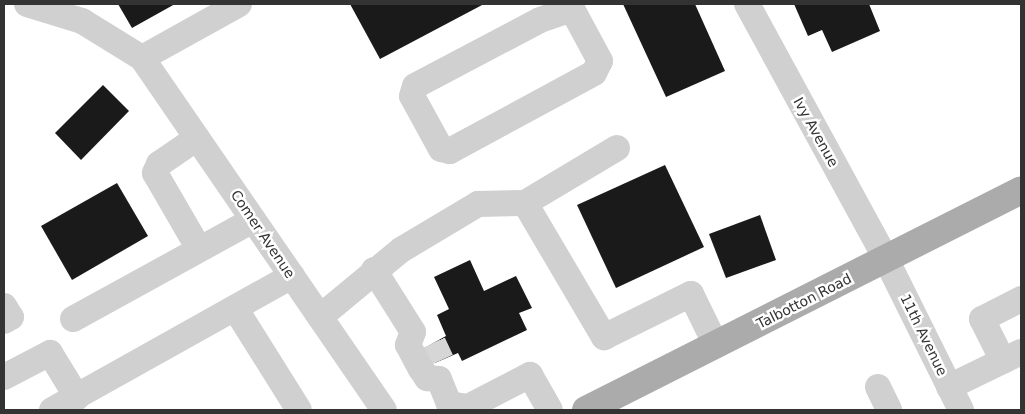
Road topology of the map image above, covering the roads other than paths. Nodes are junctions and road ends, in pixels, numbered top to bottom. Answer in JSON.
{"nodes":[{"id":1,"x":27,"y":4,"type":"edge"},
{"id":2,"x":239,"y":4,"type":"edge"},
{"id":3,"x":747,"y":4,"type":"edge"},
{"id":4,"x":535,"y":12,"type":"edge"},
{"id":5,"x":142,"y":58,"type":"junction"},
{"id":6,"x":197,"y":138,"type":"junction"},
{"id":7,"x":617,"y":148,"type":"dead end"},
{"id":8,"x":1021,"y":190,"type":"edge"},
{"id":9,"x":525,"y":203,"type":"junction"},
{"id":10,"x":253,"y":220,"type":"junction"},
{"id":11,"x":199,"y":249,"type":"junction"},
{"id":12,"x":886,"y":260,"type":"junction"},
{"id":13,"x":374,"y":270,"type":"junction"},
{"id":14,"x":292,"y":276,"type":"junction"},
{"id":15,"x":1021,"y":300,"type":"edge"},
{"id":16,"x":4,"y":306,"type":"edge"},
{"id":17,"x":235,"y":308,"type":"junction"},
{"id":18,"x":320,"y":317,"type":"junction"},
{"id":19,"x":74,"y":319,"type":"dead end"},
{"id":20,"x":4,"y":321,"type":"edge"},
{"id":21,"x":716,"y":345,"type":"junction"},
{"id":22,"x":1012,"y":356,"type":"edge"},
{"id":23,"x":4,"y":378,"type":"edge"},
{"id":24,"x":878,"y":387,"type":"dead end"},
{"id":25,"x":949,"y":387,"type":"junction"},
{"id":26,"x":77,"y":397,"type":"junction"},
{"id":27,"x":52,"y":410,"type":"edge"},
{"id":28,"x":299,"y":410,"type":"edge"},
{"id":29,"x":384,"y":410,"type":"edge"},
{"id":30,"x":550,"y":410,"type":"edge"},
{"id":31,"x":586,"y":410,"type":"edge"},
{"id":32,"x":889,"y":410,"type":"edge"},
{"id":33,"x":961,"y":410,"type":"edge"}],
"edges":[{"from":1,"to":5,"type":"street"},
{"from":2,"to":5,"type":"street"},
{"from":3,"to":12,"type":"street","name":"Ivy Avenue"},
{"from":4,"to":4,"type":"street"},
{"from":5,"to":6,"type":"street","name":"Comer Avenue"},
{"from":6,"to":10,"type":"street","name":"Comer Avenue"},
{"from":6,"to":11,"type":"street"},
{"from":7,"to":9,"type":"street"},
{"from":8,"to":12,"type":"main road","name":"Talbotton Road"},
{"from":9,"to":13,"type":"street"},
{"from":9,"to":21,"type":"street"},
{"from":10,"to":11,"type":"street"},
{"from":10,"to":14,"type":"street","name":"Comer Avenue"},
{"from":11,"to":19,"type":"street"},
{"from":12,"to":21,"type":"main road","name":"Talbotton Road"},
{"from":12,"to":25,"type":"street","name":"11th Avenue"},
{"from":13,"to":18,"type":"street"},
{"from":13,"to":30,"type":"street"},
{"from":14,"to":17,"type":"street"},
{"from":14,"to":18,"type":"street","name":"Comer Avenue"},
{"from":15,"to":22,"type":"street"},
{"from":16,"to":20,"type":"street"},
{"from":17,"to":26,"type":"street"},
{"from":17,"to":28,"type":"street"},
{"from":18,"to":29,"type":"street","name":"Comer Avenue"},
{"from":21,"to":31,"type":"main road","name":"Talbotton Road"},
{"from":22,"to":25,"type":"street"},
{"from":23,"to":26,"type":"street"},
{"from":24,"to":32,"type":"street"},
{"from":25,"to":33,"type":"street","name":"11th Avenue"},
{"from":26,"to":27,"type":"street"}]}
